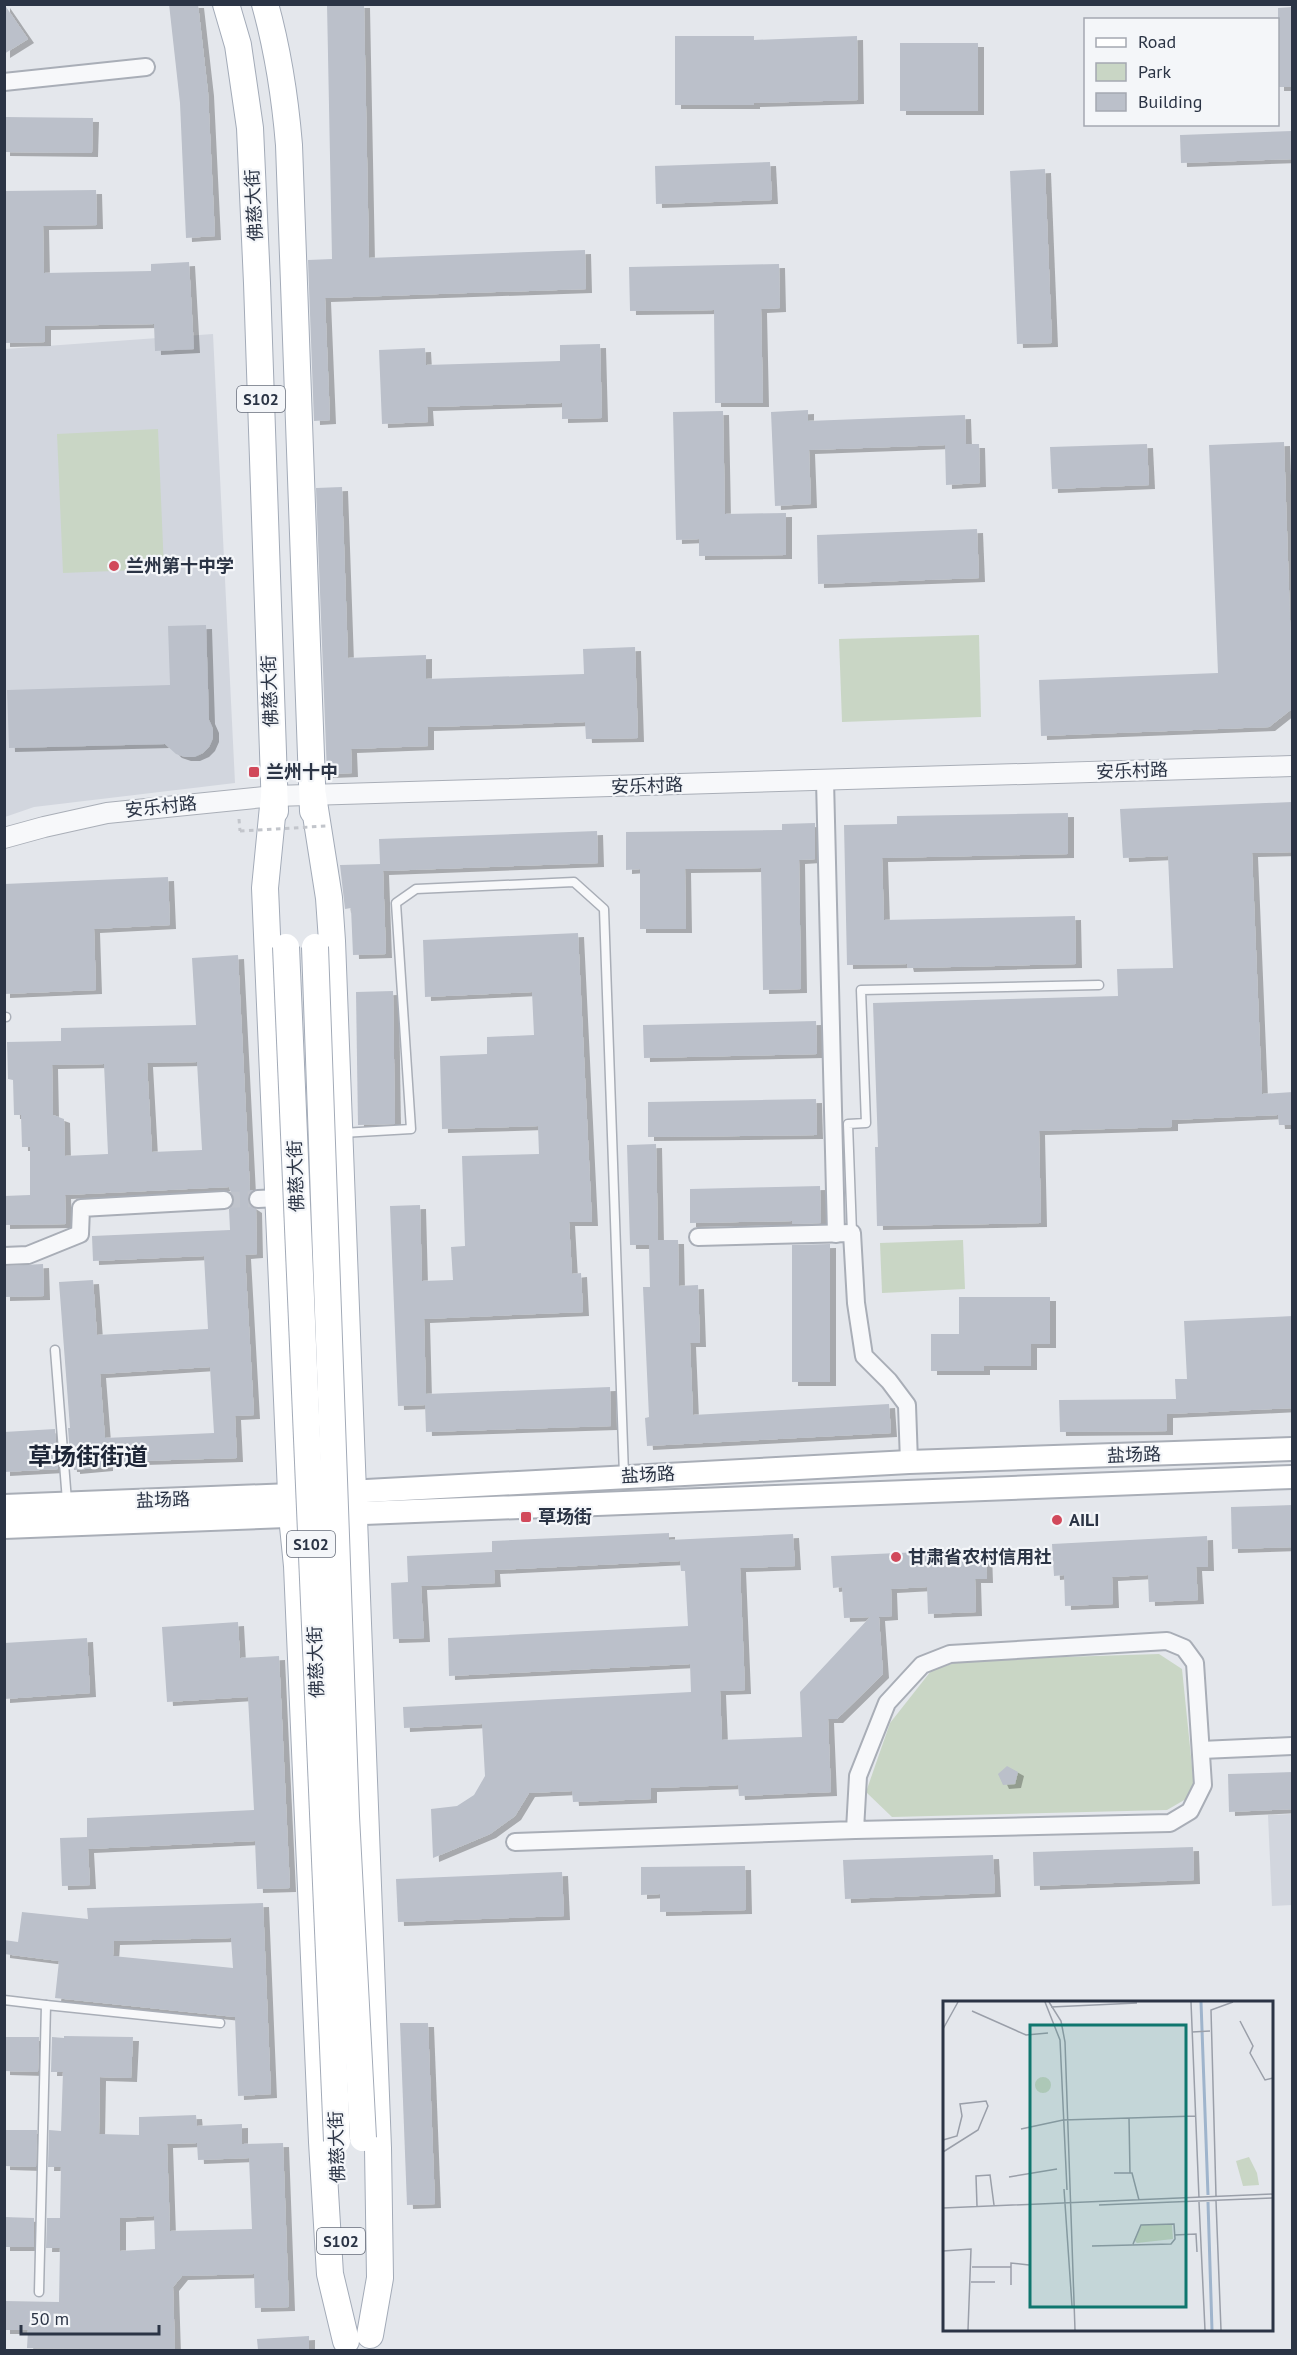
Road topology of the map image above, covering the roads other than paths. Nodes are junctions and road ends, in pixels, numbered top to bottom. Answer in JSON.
{"nodes":[{"id":1,"x":226,"y":4,"type":"edge"},
{"id":2,"x":269,"y":6,"type":"edge"},
{"id":3,"x":146,"y":67,"type":"dead end"},
{"id":4,"x":4,"y":82,"type":"edge"},
{"id":5,"x":1293,"y":766,"type":"edge"},
{"id":6,"x":825,"y":780,"type":"junction"},
{"id":7,"x":273,"y":796,"type":"junction"},
{"id":8,"x":313,"y":796,"type":"junction"},
{"id":9,"x":4,"y":838,"type":"edge"},
{"id":10,"x":1099,"y":985,"type":"dead end"},
{"id":11,"x":340,"y":1133,"type":"junction"},
{"id":12,"x":224,"y":1200,"type":"tunnel mouth"},
{"id":13,"x":844,"y":1233,"type":"junction"},
{"id":14,"x":698,"y":1237,"type":"dead end"},
{"id":15,"x":4,"y":1256,"type":"edge"},
{"id":16,"x":55,"y":1350,"type":"dead end"},
{"id":17,"x":1293,"y":1449,"type":"edge"},
{"id":18,"x":909,"y":1462,"type":"junction"},
{"id":19,"x":624,"y":1476,"type":"junction"},
{"id":20,"x":1293,"y":1477,"type":"edge"},
{"id":21,"x":353,"y":1502,"type":"junction"},
{"id":22,"x":67,"y":1504,"type":"junction"},
{"id":23,"x":292,"y":1505,"type":"junction"},
{"id":24,"x":4,"y":1506,"type":"edge"},
{"id":25,"x":4,"y":1527,"type":"edge"},
{"id":26,"x":1293,"y":1746,"type":"edge"},
{"id":27,"x":1201,"y":1750,"type":"junction"},
{"id":28,"x":855,"y":1830,"type":"junction"},
{"id":29,"x":515,"y":1842,"type":"dead end"},
{"id":30,"x":4,"y":2000,"type":"edge"},
{"id":31,"x":46,"y":2006,"type":"junction"},
{"id":32,"x":220,"y":2023,"type":"dead end"},
{"id":33,"x":39,"y":2292,"type":"dead end"},
{"id":34,"x":358,"y":2344,"type":"edge"}],
"edges":[{"from":1,"to":7,"type":"main road","name":"佛慈大街","number":"S102"},
{"from":2,"to":8,"type":"main road","name":"佛慈大街","number":"S102"},
{"from":3,"to":4,"type":"street"},
{"from":5,"to":6,"type":"street","name":"安乐村路"},
{"from":6,"to":8,"type":"street","name":"安乐村路"},
{"from":6,"to":13,"type":"street"},
{"from":7,"to":8,"type":"street","name":"安乐村路"},
{"from":7,"to":9,"type":"street","name":"安乐村路"},
{"from":7,"to":23,"type":"main road"},
{"from":7,"to":34,"type":"main road","name":"佛慈大街","number":"S102","bridge":true},
{"from":8,"to":11,"type":"main road"},
{"from":8,"to":34,"type":"main road","name":"佛慈大街","number":"S102","bridge":true},
{"from":10,"to":13,"type":"lane"},
{"from":11,"to":19,"type":"lane"},
{"from":11,"to":21,"type":"main road"},
{"from":12,"to":15,"type":"street"},
{"from":13,"to":14,"type":"street"},
{"from":13,"to":18,"type":"street"},
{"from":16,"to":22,"type":"lane"},
{"from":17,"to":18,"type":"main road","name":"盐场路"},
{"from":18,"to":19,"type":"main road","name":"盐场路"},
{"from":19,"to":21,"type":"main road","name":"盐场路"},
{"from":20,"to":21,"type":"main road","name":"盐场路"},
{"from":21,"to":23,"type":"main road","name":"盐场路"},
{"from":21,"to":34,"type":"main road"},
{"from":22,"to":23,"type":"main road","name":"盐场路"},
{"from":22,"to":24,"type":"main road","name":"盐场路"},
{"from":23,"to":25,"type":"main road","name":"盐场路"},
{"from":23,"to":34,"type":"main road"},
{"from":26,"to":27,"type":"street"},
{"from":27,"to":28,"type":"street"},
{"from":27,"to":28,"type":"street"},
{"from":28,"to":29,"type":"street"},
{"from":30,"to":31,"type":"lane"},
{"from":31,"to":32,"type":"lane"},
{"from":31,"to":33,"type":"lane"}]}
